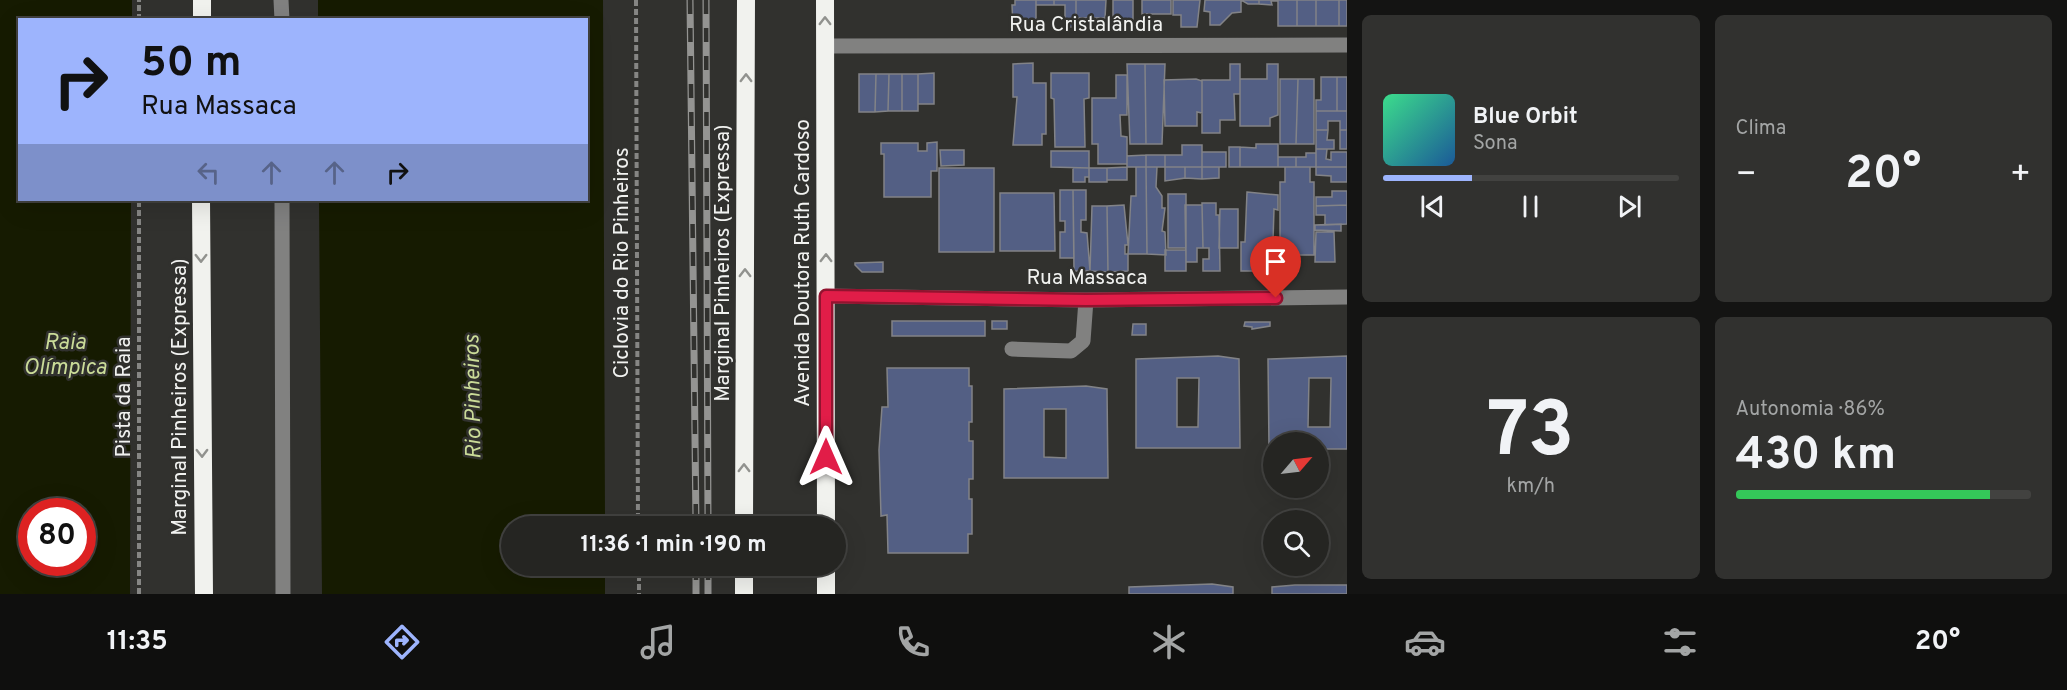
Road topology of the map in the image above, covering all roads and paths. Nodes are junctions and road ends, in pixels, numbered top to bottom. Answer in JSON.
{"nodes":[{"id":1,"x":139,"y":0,"type":"edge"},
{"id":2,"x":202,"y":0,"type":"edge"},
{"id":3,"x":282,"y":0,"type":"edge"},
{"id":4,"x":636,"y":0,"type":"edge"},
{"id":5,"x":746,"y":0,"type":"edge"},
{"id":6,"x":825,"y":0,"type":"edge"},
{"id":7,"x":139,"y":18,"type":"edge"},
{"id":8,"x":201,"y":18,"type":"edge"},
{"id":9,"x":282,"y":18,"type":"edge"},
{"id":10,"x":1347,"y":45,"type":"edge"},
{"id":11,"x":825,"y":46,"type":"junction"},
{"id":12,"x":139,"y":201,"type":"edge"},
{"id":13,"x":201,"y":201,"type":"edge"},
{"id":14,"x":282,"y":201,"type":"edge"},
{"id":15,"x":826,"y":296,"type":"junction"},
{"id":16,"x":1347,"y":297,"type":"edge"},
{"id":17,"x":1086,"y":300,"type":"junction"},
{"id":18,"x":1012,"y":349,"type":"dead end"},
{"id":19,"x":638,"y":516,"type":"edge"},
{"id":20,"x":744,"y":516,"type":"edge"},
{"id":21,"x":826,"y":516,"type":"edge"},
{"id":22,"x":639,"y":576,"type":"edge"},
{"id":23,"x":744,"y":576,"type":"edge"},
{"id":24,"x":826,"y":576,"type":"edge"},
{"id":25,"x":139,"y":594,"type":"edge"},
{"id":26,"x":204,"y":594,"type":"edge"},
{"id":27,"x":283,"y":594,"type":"edge"},
{"id":28,"x":639,"y":594,"type":"edge"},
{"id":29,"x":744,"y":594,"type":"edge"},
{"id":30,"x":826,"y":594,"type":"edge"}],
"edges":[{"from":1,"to":7,"type":"path"},
{"from":2,"to":8,"type":"highway"},
{"from":3,"to":9,"type":"street"},
{"from":4,"to":19,"type":"path","name":"Ciclovia do Rio Pinheiros"},
{"from":20,"to":5,"type":"highway","name":"Marginal Pinheiros (Expressa)","one_way":true},
{"from":11,"to":6,"type":"highway","name":"Avenida Doutora Ruth Cardoso","one_way":true},
{"from":10,"to":11,"type":"street","name":"Rua Cristalândia"},
{"from":15,"to":11,"type":"highway","name":"Avenida Doutora Ruth Cardoso","one_way":true},
{"from":12,"to":25,"type":"path","name":"Pista da Raia"},
{"from":13,"to":26,"type":"highway","name":"Marginal Pinheiros (Expressa)","one_way":true},
{"from":14,"to":27,"type":"street"},
{"from":15,"to":17,"type":"street","name":"Rua Massaca"},
{"from":15,"to":21,"type":"highway","name":"Avenida Doutora Ruth Cardoso"},
{"from":16,"to":17,"type":"street","name":"Rua Massaca"},
{"from":17,"to":18,"type":"street"},
{"from":22,"to":28,"type":"path"},
{"from":23,"to":29,"type":"highway"},
{"from":24,"to":30,"type":"highway"}]}
